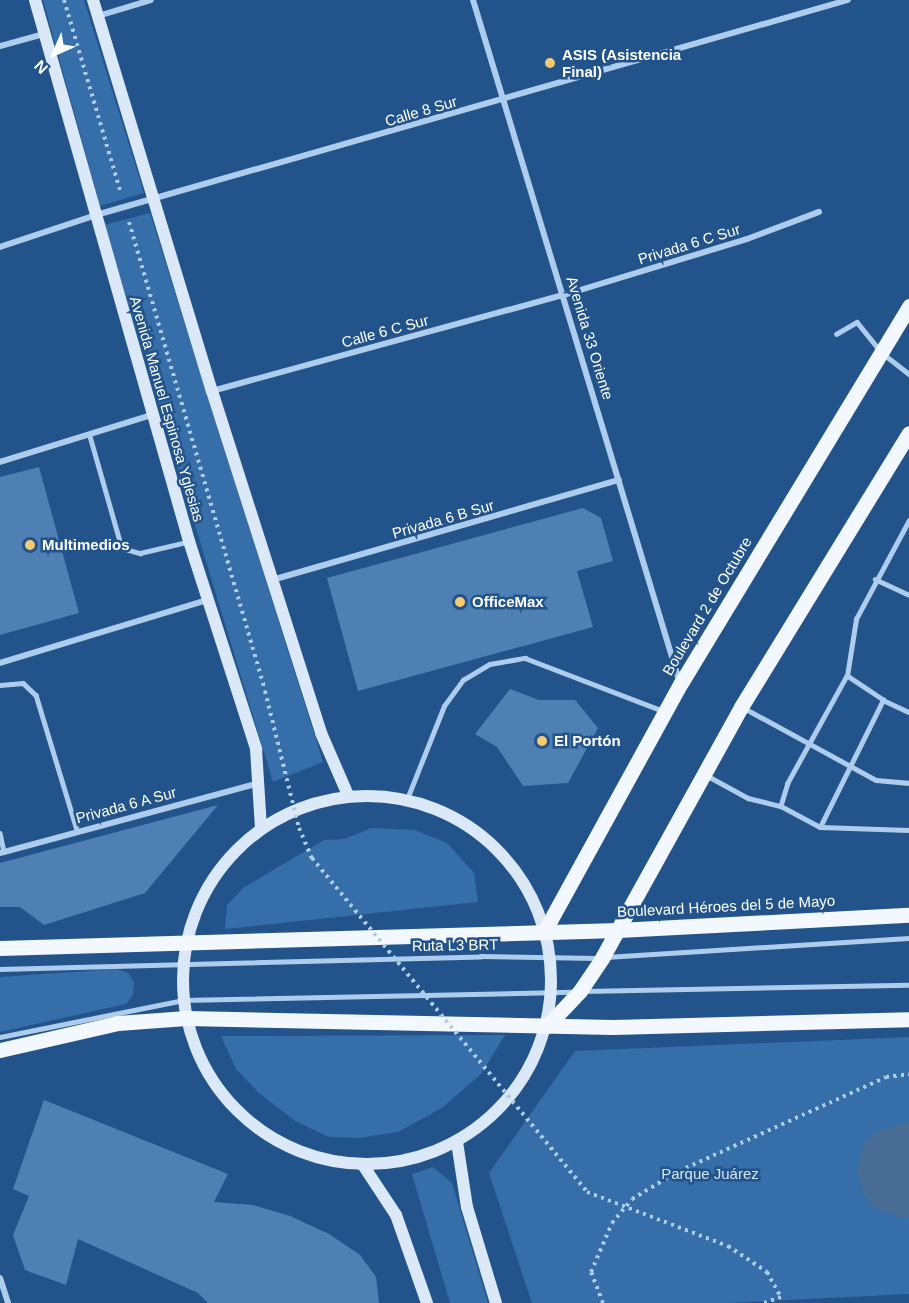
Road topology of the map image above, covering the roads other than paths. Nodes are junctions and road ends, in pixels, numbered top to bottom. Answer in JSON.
{"nodes":[{"id":1,"x":35,"y":0,"type":"edge"},
{"id":2,"x":93,"y":0,"type":"edge"},
{"id":3,"x":151,"y":0,"type":"edge"},
{"id":4,"x":473,"y":0,"type":"edge"},
{"id":5,"x":848,"y":0,"type":"edge"},
{"id":6,"x":98,"y":16,"type":"junction"},
{"id":7,"x":45,"y":34,"type":"junction"},
{"id":8,"x":0,"y":46,"type":"edge"},
{"id":9,"x":505,"y":100,"type":"junction"},
{"id":10,"x":154,"y":200,"type":"junction"},
{"id":11,"x":819,"y":212,"type":"dead end"},
{"id":12,"x":96,"y":215,"type":"junction"},
{"id":13,"x":0,"y":247,"type":"edge"},
{"id":14,"x":564,"y":295,"type":"junction"},
{"id":15,"x":909,"y":306,"type":"edge"},
{"id":16,"x":836,"y":334,"type":"dead end"},
{"id":17,"x":881,"y":352,"type":"junction"},
{"id":18,"x":909,"y":374,"type":"edge"},
{"id":19,"x":212,"y":391,"type":"junction"},
{"id":20,"x":153,"y":414,"type":"junction"},
{"id":21,"x":909,"y":434,"type":"edge"},
{"id":22,"x":90,"y":436,"type":"junction"},
{"id":23,"x":0,"y":462,"type":"edge"},
{"id":24,"x":620,"y":480,"type":"junction"},
{"id":25,"x":909,"y":520,"type":"edge"},
{"id":26,"x":189,"y":541,"type":"junction"},
{"id":27,"x":874,"y":579,"type":"junction"},
{"id":28,"x":272,"y":580,"type":"junction"},
{"id":29,"x":909,"y":595,"type":"edge"},
{"id":30,"x":208,"y":600,"type":"junction"},
{"id":31,"x":0,"y":663,"type":"edge"},
{"id":32,"x":847,"y":676,"type":"junction"},
{"id":33,"x":681,"y":683,"type":"junction"},
{"id":34,"x":0,"y":685,"type":"edge"},
{"id":35,"x":883,"y":700,"type":"junction"},
{"id":36,"x":741,"y":707,"type":"junction"},
{"id":37,"x":666,"y":712,"type":"junction"},
{"id":38,"x":909,"y":712,"type":"edge"},
{"id":39,"x":812,"y":743,"type":"junction"},
{"id":40,"x":849,"y":765,"type":"junction"},
{"id":41,"x":704,"y":774,"type":"junction"},
{"id":42,"x":259,"y":783,"type":"junction"},
{"id":43,"x":909,"y":783,"type":"edge"},
{"id":44,"x":348,"y":795,"type":"junction"},
{"id":45,"x":407,"y":799,"type":"junction"},
{"id":46,"x":781,"y":806,"type":"junction"},
{"id":47,"x":820,"y":827,"type":"junction"},
{"id":48,"x":261,"y":828,"type":"junction"},
{"id":49,"x":77,"y":830,"type":"junction"},
{"id":50,"x":909,"y":830,"type":"edge"},
{"id":51,"x":0,"y":833,"type":"edge"},
{"id":52,"x":2,"y":853,"type":"edge"},
{"id":53,"x":909,"y":915,"type":"edge"},
{"id":54,"x":545,"y":930,"type":"junction"},
{"id":55,"x":618,"y":930,"type":"junction"},
{"id":56,"x":909,"y":938,"type":"edge"},
{"id":57,"x":186,"y":942,"type":"junction"},
{"id":58,"x":0,"y":948,"type":"edge"},
{"id":59,"x":551,"y":957,"type":"junction"},
{"id":60,"x":602,"y":958,"type":"junction"},
{"id":61,"x":183,"y":963,"type":"junction"},
{"id":62,"x":0,"y":969,"type":"edge"},
{"id":63,"x":909,"y":985,"type":"edge"},
{"id":64,"x":580,"y":991,"type":"junction"},
{"id":65,"x":552,"y":995,"type":"junction"},
{"id":66,"x":183,"y":1000,"type":"junction"},
{"id":67,"x":186,"y":1018,"type":"junction"},
{"id":68,"x":909,"y":1019,"type":"edge"},
{"id":69,"x":547,"y":1026,"type":"junction"},
{"id":70,"x":0,"y":1037,"type":"edge"},
{"id":71,"x":0,"y":1050,"type":"edge"},
{"id":72,"x":457,"y":1142,"type":"junction"},
{"id":73,"x":363,"y":1165,"type":"junction"},
{"id":74,"x":0,"y":1278,"type":"edge"},
{"id":75,"x":8,"y":1303,"type":"edge"},
{"id":76,"x":427,"y":1303,"type":"edge"},
{"id":77,"x":496,"y":1303,"type":"edge"}],
"edges":[{"from":1,"to":7,"type":"main road","name":"Avenida Manuel Espinosa Yglesias"},
{"from":2,"to":6,"type":"main road"},
{"from":3,"to":6,"type":"street"},
{"from":4,"to":9,"type":"street","name":"Avenida 33 Oriente"},
{"from":5,"to":9,"type":"street","name":"Calle 8 Sur"},
{"from":6,"to":10,"type":"main road"},
{"from":7,"to":8,"type":"street"},
{"from":7,"to":12,"type":"main road","name":"Avenida Manuel Espinosa Yglesias"},
{"from":9,"to":10,"type":"street","name":"Calle 8 Sur"},
{"from":9,"to":14,"type":"street","name":"Avenida 33 Oriente"},
{"from":10,"to":12,"type":"street","name":"Calle 8 Sur"},
{"from":10,"to":19,"type":"main road"},
{"from":11,"to":14,"type":"street","name":"Privada 6 C Sur"},
{"from":12,"to":13,"type":"street","name":"Calle 8 Sur"},
{"from":12,"to":20,"type":"main road","name":"Avenida Manuel Espinosa Yglesias"},
{"from":14,"to":19,"type":"street","name":"Calle 6 C Sur"},
{"from":14,"to":24,"type":"street","name":"Avenida 33 Oriente"},
{"from":15,"to":17,"type":"main road","name":"Boulevard 2 de Octubre"},
{"from":16,"to":17,"type":"lane"},
{"from":17,"to":18,"type":"lane"},
{"from":17,"to":33,"type":"main road","name":"Boulevard 2 de Octubre"},
{"from":19,"to":28,"type":"main road"},
{"from":20,"to":22,"type":"street"},
{"from":20,"to":26,"type":"main road","name":"Avenida Manuel Espinosa Yglesias"},
{"from":21,"to":36,"type":"main road"},
{"from":22,"to":23,"type":"street"},
{"from":22,"to":26,"type":"lane"},
{"from":24,"to":28,"type":"street","name":"Privada 6 B Sur"},
{"from":24,"to":33,"type":"street","name":"Avenida 33 Oriente"},
{"from":25,"to":27,"type":"lane"},
{"from":26,"to":30,"type":"main road","name":"Avenida Manuel Espinosa Yglesias"},
{"from":27,"to":29,"type":"lane"},
{"from":27,"to":32,"type":"lane"},
{"from":28,"to":44,"type":"main road"},
{"from":30,"to":31,"type":"street"},
{"from":30,"to":42,"type":"main road","name":"Avenida Manuel Espinosa Yglesias"},
{"from":32,"to":35,"type":"lane"},
{"from":32,"to":39,"type":"lane"},
{"from":33,"to":37,"type":"main road","name":"Boulevard 2 de Octubre"},
{"from":34,"to":49,"type":"lane"},
{"from":35,"to":38,"type":"lane"},
{"from":35,"to":40,"type":"lane"},
{"from":36,"to":39,"type":"lane"},
{"from":36,"to":41,"type":"main road"},
{"from":37,"to":45,"type":"lane"},
{"from":37,"to":54,"type":"main road","name":"Boulevard 2 de Octubre"},
{"from":39,"to":40,"type":"lane"},
{"from":39,"to":46,"type":"lane"},
{"from":40,"to":43,"type":"lane"},
{"from":40,"to":47,"type":"lane"},
{"from":41,"to":46,"type":"lane"},
{"from":41,"to":55,"type":"main road"},
{"from":42,"to":48,"type":"main road","name":"Avenida Manuel Espinosa Yglesias"},
{"from":42,"to":49,"type":"street","name":"Privada 6 A Sur"},
{"from":44,"to":45,"type":"main road"},
{"from":44,"to":48,"type":"main road"},
{"from":45,"to":54,"type":"main road"},
{"from":46,"to":47,"type":"lane"},
{"from":47,"to":50,"type":"lane"},
{"from":48,"to":57,"type":"main road"},
{"from":49,"to":52,"type":"street","name":"Privada 6 A Sur"},
{"from":51,"to":52,"type":"lane"},
{"from":53,"to":55,"type":"main road","name":"Boulevard Héroes del 5 de Mayo"},
{"from":54,"to":55,"type":"main road","name":"Boulevard Héroes del 5 de Mayo"},
{"from":54,"to":57,"type":"main road","name":"Boulevard Héroes del 5 de Mayo"},
{"from":54,"to":59,"type":"main road"},
{"from":55,"to":60,"type":"main road"},
{"from":56,"to":60,"type":"lane","name":"Ruta L3 BRT"},
{"from":57,"to":58,"type":"main road","name":"Boulevard Héroes del 5 de Mayo"},
{"from":57,"to":61,"type":"main road"},
{"from":59,"to":60,"type":"lane","name":"Ruta L3 BRT"},
{"from":59,"to":61,"type":"lane","name":"Ruta L3 BRT"},
{"from":59,"to":65,"type":"main road"},
{"from":60,"to":64,"type":"main road"},
{"from":61,"to":62,"type":"lane","name":"Ruta L3 BRT"},
{"from":61,"to":66,"type":"main road"},
{"from":63,"to":64,"type":"lane"},
{"from":64,"to":65,"type":"lane"},
{"from":64,"to":69,"type":"main road"},
{"from":65,"to":66,"type":"lane"},
{"from":65,"to":69,"type":"main road"},
{"from":66,"to":67,"type":"main road"},
{"from":66,"to":70,"type":"lane"},
{"from":67,"to":69,"type":"main road"},
{"from":67,"to":71,"type":"main road"},
{"from":67,"to":73,"type":"main road"},
{"from":68,"to":69,"type":"main road"},
{"from":69,"to":72,"type":"main road"},
{"from":72,"to":73,"type":"main road"},
{"from":72,"to":77,"type":"main road"},
{"from":73,"to":76,"type":"main road"},
{"from":74,"to":75,"type":"street"}]}
